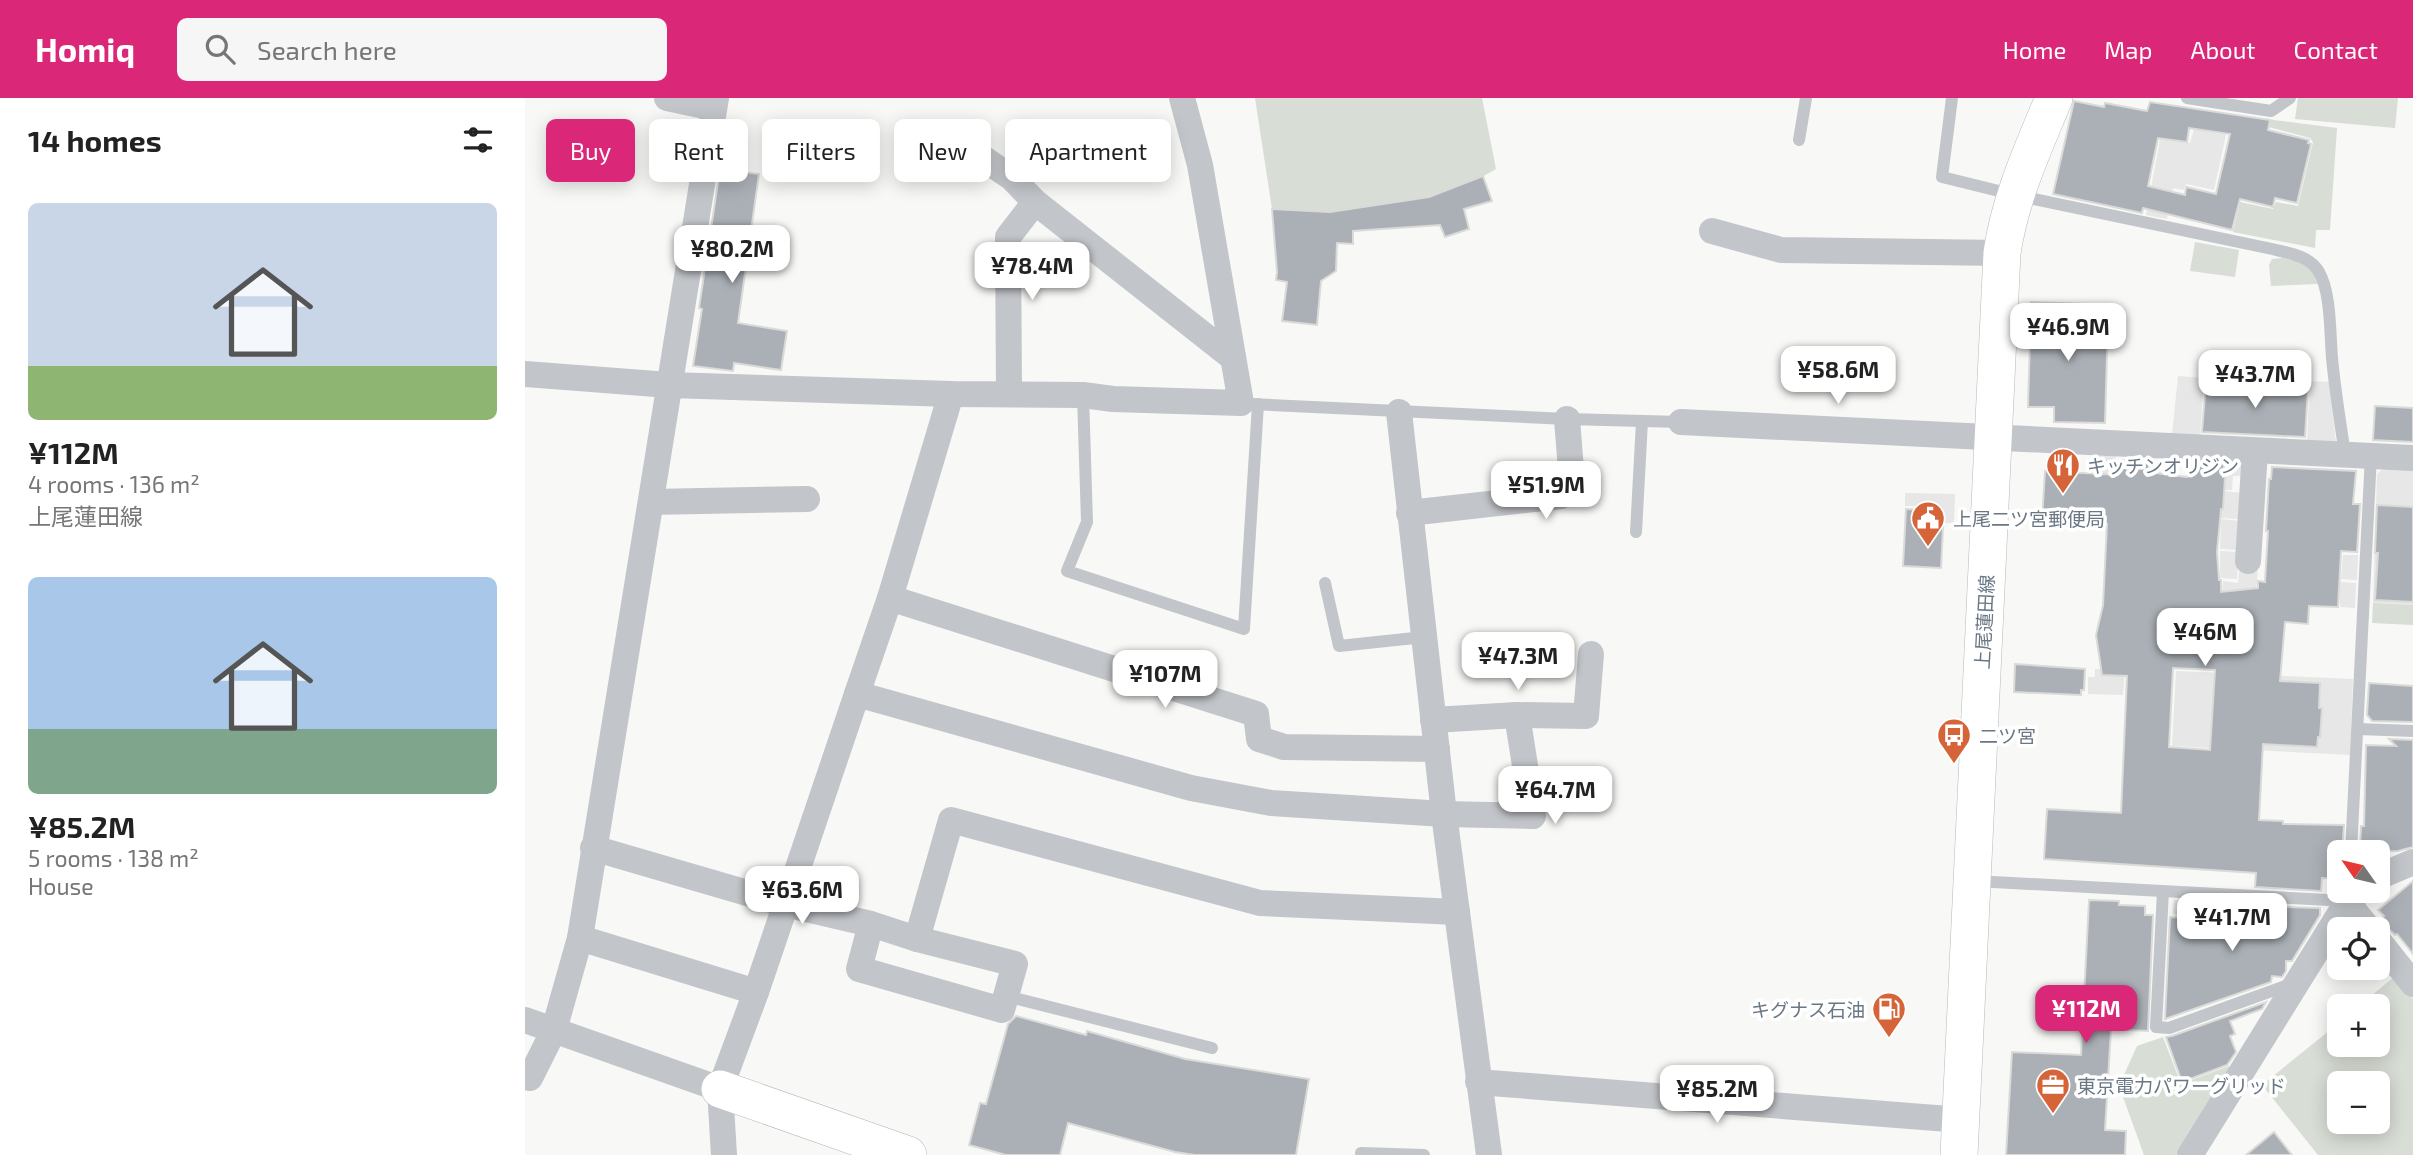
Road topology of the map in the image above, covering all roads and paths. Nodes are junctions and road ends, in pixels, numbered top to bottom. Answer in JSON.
{"nodes":[{"id":1,"x":667,"y":98,"type":"edge"},
{"id":2,"x":1182,"y":98,"type":"edge"},
{"id":3,"x":1806,"y":98,"type":"edge"},
{"id":4,"x":1952,"y":98,"type":"edge"},
{"id":5,"x":2053,"y":98,"type":"edge"},
{"id":6,"x":2187,"y":98,"type":"edge"},
{"id":7,"x":2290,"y":98,"type":"edge"},
{"id":8,"x":715,"y":103,"type":"edge"},
{"id":9,"x":1799,"y":140,"type":"dead end"},
{"id":10,"x":991,"y":164,"type":"edge"},
{"id":11,"x":2015,"y":195,"type":"junction"},
{"id":12,"x":1035,"y":202,"type":"junction"},
{"id":13,"x":1712,"y":231,"type":"dead end"},
{"id":14,"x":2002,"y":253,"type":"junction"},
{"id":15,"x":1233,"y":358,"type":"junction"},
{"id":16,"x":525,"y":374,"type":"edge"},
{"id":17,"x":669,"y":385,"type":"junction"},
{"id":18,"x":951,"y":394,"type":"junction"},
{"id":19,"x":1009,"y":394,"type":"junction"},
{"id":20,"x":1083,"y":395,"type":"junction"},
{"id":21,"x":1249,"y":404,"type":"junction"},
{"id":22,"x":1399,"y":412,"type":"junction"},
{"id":23,"x":1567,"y":419,"type":"junction"},
{"id":24,"x":1641,"y":421,"type":"junction"},
{"id":25,"x":1681,"y":422,"type":"joint"},
{"id":26,"x":1994,"y":437,"type":"junction"},
{"id":27,"x":2255,"y":450,"type":"junction"},
{"id":28,"x":2358,"y":455,"type":"junction"},
{"id":29,"x":2413,"y":458,"type":"edge"},
{"id":30,"x":807,"y":499,"type":"dead end"},
{"id":31,"x":651,"y":502,"type":"junction"},
{"id":32,"x":1409,"y":513,"type":"junction"},
{"id":33,"x":1636,"y":532,"type":"dead end"},
{"id":34,"x":2248,"y":561,"type":"dead end"},
{"id":35,"x":1325,"y":583,"type":"dead end"},
{"id":36,"x":890,"y":598,"type":"junction"},
{"id":37,"x":1424,"y":637,"type":"junction"},
{"id":38,"x":1591,"y":654,"type":"dead end"},
{"id":39,"x":856,"y":694,"type":"junction"},
{"id":40,"x":1517,"y":715,"type":"junction"},
{"id":41,"x":1433,"y":720,"type":"junction"},
{"id":42,"x":2358,"y":729,"type":"junction"},
{"id":43,"x":2413,"y":731,"type":"edge"},
{"id":44,"x":1437,"y":749,"type":"junction"},
{"id":45,"x":1444,"y":814,"type":"junction"},
{"id":46,"x":2352,"y":840,"type":"edge"},
{"id":47,"x":593,"y":848,"type":"junction"},
{"id":48,"x":2413,"y":862,"type":"edge"},
{"id":49,"x":2391,"y":871,"type":"edge"},
{"id":50,"x":1971,"y":880,"type":"junction"},
{"id":51,"x":2163,"y":891,"type":"junction"},
{"id":52,"x":2327,"y":894,"type":"edge"},
{"id":53,"x":2347,"y":903,"type":"edge"},
{"id":54,"x":785,"y":904,"type":"junction"},
{"id":55,"x":1457,"y":912,"type":"junction"},
{"id":56,"x":871,"y":924,"type":"junction"},
{"id":57,"x":580,"y":938,"type":"junction"},
{"id":58,"x":917,"y":939,"type":"junction"},
{"id":59,"x":2390,"y":955,"type":"edge"},
{"id":60,"x":2300,"y":981,"type":"junction"},
{"id":61,"x":2413,"y":984,"type":"edge"},
{"id":62,"x":756,"y":992,"type":"junction"},
{"id":63,"x":1006,"y":996,"type":"junction"},
{"id":64,"x":525,"y":1020,"type":"edge"},
{"id":65,"x":554,"y":1030,"type":"junction"},
{"id":66,"x":1212,"y":1048,"type":"dead end"},
{"id":67,"x":525,"y":1077,"type":"edge"},
{"id":68,"x":1478,"y":1082,"type":"junction"},
{"id":69,"x":720,"y":1089,"type":"junction"},
{"id":70,"x":1960,"y":1138,"type":"edge"},
{"id":71,"x":1361,"y":1153,"type":"edge"},
{"id":72,"x":725,"y":1155,"type":"edge"},
{"id":73,"x":908,"y":1155,"type":"edge"},
{"id":74,"x":1424,"y":1155,"type":"edge"},
{"id":75,"x":1489,"y":1155,"type":"edge"},
{"id":76,"x":2190,"y":1155,"type":"edge"}],
"edges":[{"from":1,"to":8,"type":"street"},
{"from":2,"to":15,"type":"street"},
{"from":3,"to":9,"type":"lane"},
{"from":4,"to":11,"type":"lane"},
{"from":5,"to":11,"type":"main road","name":"上尾蓮田線"},
{"from":6,"to":7,"type":"lane"},
{"from":8,"to":17,"type":"street"},
{"from":10,"to":12,"type":"street"},
{"from":11,"to":14,"type":"main road","name":"上尾蓮田線"},
{"from":11,"to":28,"type":"lane"},
{"from":12,"to":15,"type":"street"},
{"from":12,"to":19,"type":"street"},
{"from":13,"to":14,"type":"street"},
{"from":14,"to":26,"type":"main road","name":"上尾蓮田線"},
{"from":15,"to":21,"type":"street"},
{"from":16,"to":17,"type":"street"},
{"from":17,"to":18,"type":"street"},
{"from":17,"to":31,"type":"street"},
{"from":18,"to":19,"type":"street"},
{"from":18,"to":36,"type":"street"},
{"from":19,"to":20,"type":"street"},
{"from":20,"to":21,"type":"street"},
{"from":20,"to":21,"type":"lane"},
{"from":21,"to":22,"type":"lane"},
{"from":22,"to":23,"type":"lane"},
{"from":22,"to":32,"type":"street"},
{"from":23,"to":24,"type":"lane"},
{"from":23,"to":32,"type":"street"},
{"from":24,"to":25,"type":"lane"},
{"from":24,"to":33,"type":"lane"},
{"from":25,"to":26,"type":"street"},
{"from":26,"to":27,"type":"street"},
{"from":26,"to":50,"type":"main road","name":"上尾蓮田線"},
{"from":27,"to":28,"type":"street"},
{"from":27,"to":34,"type":"street"},
{"from":28,"to":29,"type":"street"},
{"from":28,"to":42,"type":"lane"},
{"from":30,"to":31,"type":"street"},
{"from":31,"to":47,"type":"street"},
{"from":32,"to":37,"type":"street"},
{"from":35,"to":37,"type":"lane"},
{"from":36,"to":39,"type":"street"},
{"from":36,"to":44,"type":"street"},
{"from":37,"to":41,"type":"street"},
{"from":38,"to":40,"type":"street"},
{"from":39,"to":45,"type":"street"},
{"from":39,"to":54,"type":"street"},
{"from":40,"to":41,"type":"street"},
{"from":40,"to":45,"type":"street"},
{"from":41,"to":44,"type":"street"},
{"from":42,"to":43,"type":"lane"},
{"from":42,"to":46,"type":"lane"},
{"from":44,"to":45,"type":"street"},
{"from":45,"to":55,"type":"street"},
{"from":47,"to":54,"type":"street"},
{"from":47,"to":57,"type":"street"},
{"from":48,"to":49,"type":"street"},
{"from":50,"to":51,"type":"lane"},
{"from":50,"to":70,"type":"main road","name":"上尾蓮田線"},
{"from":51,"to":52,"type":"lane"},
{"from":51,"to":60,"type":"lane"},
{"from":53,"to":60,"type":"street"},
{"from":54,"to":56,"type":"street"},
{"from":54,"to":62,"type":"street"},
{"from":55,"to":58,"type":"street"},
{"from":55,"to":68,"type":"street"},
{"from":56,"to":58,"type":"street"},
{"from":56,"to":63,"type":"street"},
{"from":57,"to":62,"type":"street"},
{"from":57,"to":65,"type":"street"},
{"from":58,"to":63,"type":"street"},
{"from":59,"to":61,"type":"street"},
{"from":60,"to":76,"type":"street"},
{"from":62,"to":69,"type":"street"},
{"from":63,"to":66,"type":"lane"},
{"from":64,"to":65,"type":"street"},
{"from":65,"to":67,"type":"street"},
{"from":65,"to":69,"type":"street"},
{"from":68,"to":70,"type":"street"},
{"from":68,"to":75,"type":"street"},
{"from":69,"to":72,"type":"street"},
{"from":69,"to":73,"type":"main road"},
{"from":71,"to":74,"type":"lane"}]}
